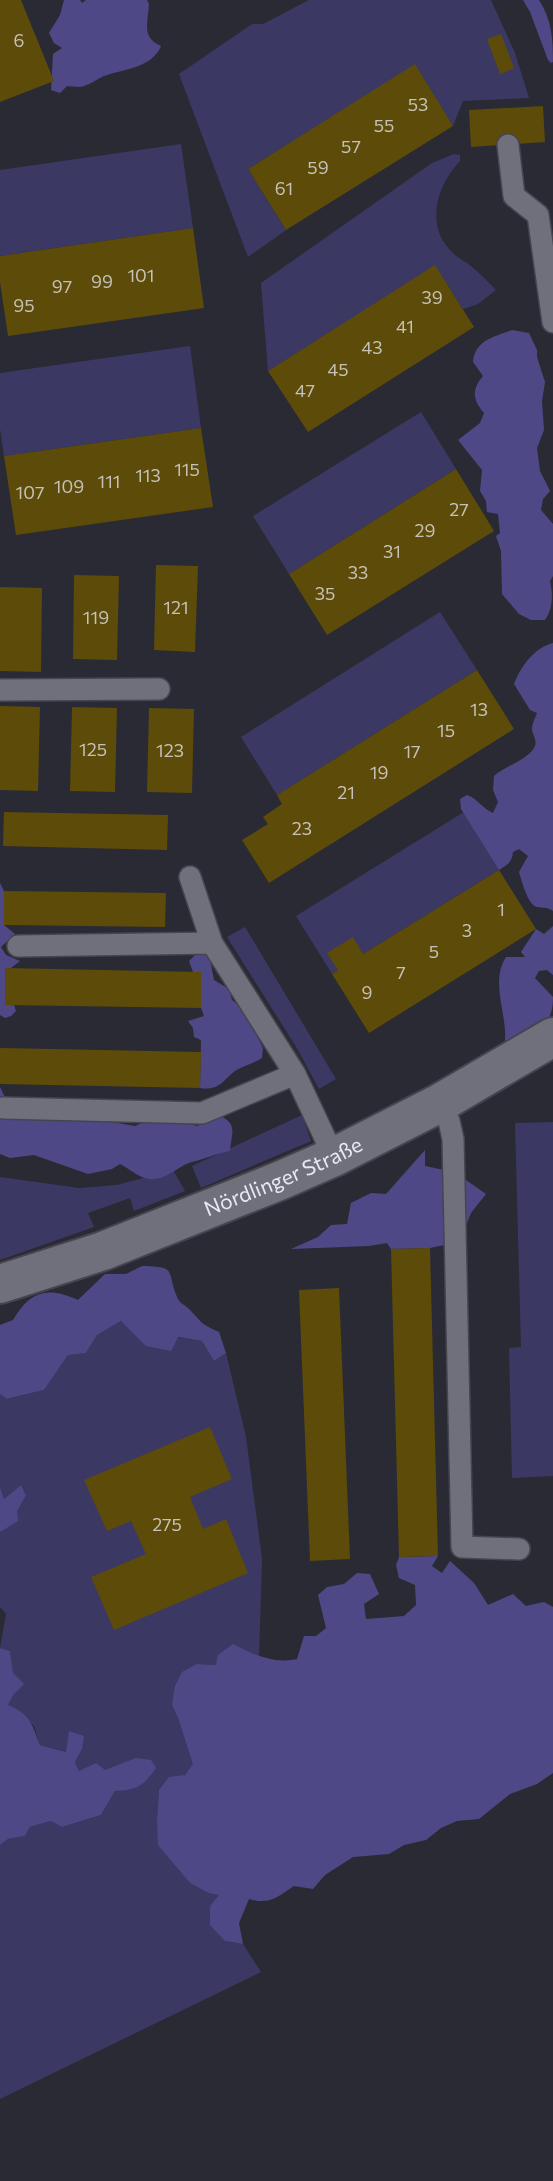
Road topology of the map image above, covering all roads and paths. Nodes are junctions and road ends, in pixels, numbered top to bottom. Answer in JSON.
{"nodes":[{"id":1,"x":508,"y":145,"type":"dead end"},
{"id":2,"x":553,"y":322,"type":"edge"},
{"id":3,"x":159,"y":689,"type":"dead end"},
{"id":4,"x":0,"y":690,"type":"edge"},
{"id":5,"x":190,"y":877,"type":"dead end"},
{"id":6,"x":212,"y":943,"type":"junction"},
{"id":7,"x":18,"y":946,"type":"dead end"},
{"id":8,"x":553,"y":1037,"type":"edge"},
{"id":9,"x":295,"y":1074,"type":"junction"},
{"id":10,"x":439,"y":1103,"type":"junction"},
{"id":11,"x":3,"y":1108,"type":"dead end"},
{"id":12,"x":334,"y":1157,"type":"junction"},
{"id":13,"x":0,"y":1284,"type":"edge"},
{"id":14,"x":519,"y":1549,"type":"dead end"}],
"edges":[{"from":1,"to":2,"type":"lane"},
{"from":3,"to":4,"type":"lane"},
{"from":5,"to":6,"type":"lane"},
{"from":6,"to":7,"type":"lane"},
{"from":6,"to":9,"type":"lane"},
{"from":8,"to":10,"type":"street","name":"Nördlinger Straße"},
{"from":9,"to":11,"type":"lane"},
{"from":9,"to":12,"type":"lane"},
{"from":10,"to":12,"type":"street","name":"Nördlinger Straße"},
{"from":10,"to":14,"type":"lane"},
{"from":12,"to":13,"type":"street","name":"Nördlinger Straße"}]}
